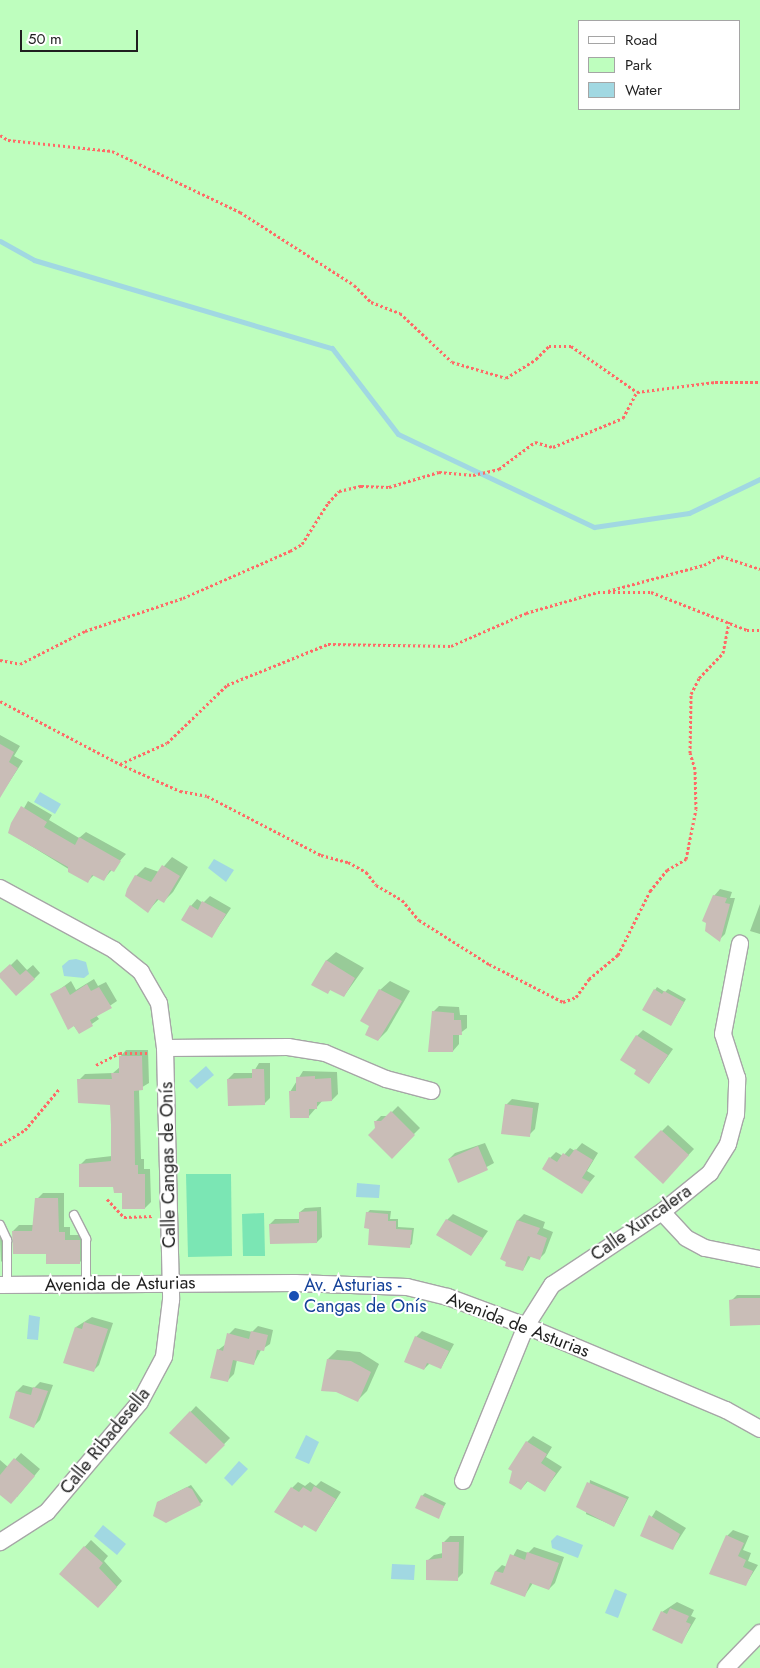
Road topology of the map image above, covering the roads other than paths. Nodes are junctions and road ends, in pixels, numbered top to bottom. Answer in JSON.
{"nodes":[{"id":1,"x":0,"y":888,"type":"edge"},
{"id":2,"x":740,"y":944,"type":"dead end"},
{"id":3,"x":165,"y":1050,"type":"junction"},
{"id":4,"x":430,"y":1091,"type":"dead end"},
{"id":5,"x":662,"y":1212,"type":"junction"},
{"id":6,"x":74,"y":1215,"type":"dead end"},
{"id":7,"x":0,"y":1225,"type":"edge"},
{"id":8,"x":760,"y":1259,"type":"edge"},
{"id":9,"x":170,"y":1283,"type":"junction"},
{"id":10,"x":86,"y":1284,"type":"junction"},
{"id":11,"x":4,"y":1285,"type":"edge"},
{"id":12,"x":526,"y":1326,"type":"junction"},
{"id":13,"x":726,"y":1410,"type":"junction"},
{"id":14,"x":760,"y":1418,"type":"edge"},
{"id":15,"x":760,"y":1429,"type":"edge"},
{"id":16,"x":463,"y":1481,"type":"dead end"},
{"id":17,"x":0,"y":1542,"type":"edge"},
{"id":18,"x":760,"y":1633,"type":"edge"},
{"id":19,"x":726,"y":1668,"type":"edge"}],
"edges":[{"from":1,"to":3,"type":"street","name":"Calle Cangas de Onís"},
{"from":2,"to":5,"type":"street","name":"Calle Xuncalera"},
{"from":3,"to":4,"type":"street"},
{"from":3,"to":9,"type":"street","name":"Calle Cangas de Onís"},
{"from":5,"to":8,"type":"street"},
{"from":5,"to":12,"type":"street","name":"Calle Xuncalera"},
{"from":6,"to":10,"type":"lane"},
{"from":7,"to":11,"type":"lane"},
{"from":9,"to":10,"type":"street","name":"Avenida de Asturias"},
{"from":9,"to":12,"type":"street","name":"Avenida de Asturias"},
{"from":9,"to":17,"type":"street","name":"Calle Ribadesella"},
{"from":10,"to":11,"type":"street","name":"Avenida de Asturias"},
{"from":12,"to":13,"type":"street","name":"Avenida de Asturias"},
{"from":12,"to":16,"type":"street","name":"Calle Xuncalera"},
{"from":13,"to":14,"type":"street","name":"Avenida de Asturias"},
{"from":13,"to":15,"type":"street","name":"Avenida de Asturias"},
{"from":18,"to":19,"type":"street"}]}
